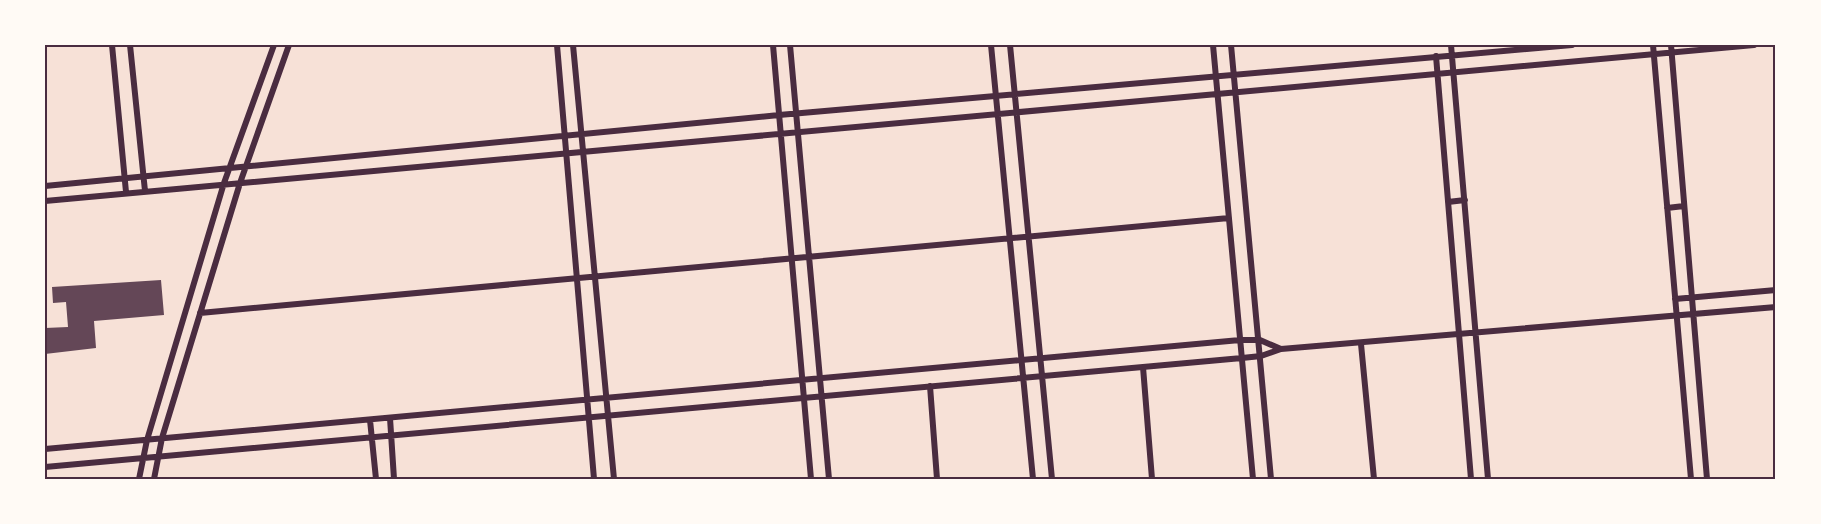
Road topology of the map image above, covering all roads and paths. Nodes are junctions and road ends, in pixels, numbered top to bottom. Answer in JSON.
{"nodes":[{"id":1,"x":112,"y":45,"type":"edge"},
{"id":2,"x":130,"y":45,"type":"edge"},
{"id":3,"x":274,"y":45,"type":"edge"},
{"id":4,"x":289,"y":45,"type":"edge"},
{"id":5,"x":557,"y":45,"type":"edge"},
{"id":6,"x":573,"y":45,"type":"edge"},
{"id":7,"x":773,"y":45,"type":"edge"},
{"id":8,"x":790,"y":45,"type":"edge"},
{"id":9,"x":991,"y":45,"type":"edge"},
{"id":10,"x":1010,"y":45,"type":"edge"},
{"id":11,"x":1213,"y":45,"type":"edge"},
{"id":12,"x":1231,"y":45,"type":"edge"},
{"id":13,"x":1451,"y":45,"type":"edge"},
{"id":14,"x":1572,"y":45,"type":"edge"},
{"id":15,"x":1653,"y":45,"type":"edge"},
{"id":16,"x":1754,"y":45,"type":"edge"},
{"id":17,"x":1671,"y":49,"type":"edge"},
{"id":18,"x":1654,"y":54,"type":"junction"},
{"id":19,"x":1452,"y":55,"type":"junction"},
{"id":20,"x":1436,"y":56,"type":"junction"},
{"id":21,"x":1454,"y":71,"type":"junction"},
{"id":22,"x":1437,"y":73,"type":"junction"},
{"id":23,"x":1233,"y":74,"type":"junction"},
{"id":24,"x":1216,"y":76,"type":"junction"},
{"id":25,"x":1235,"y":91,"type":"junction"},
{"id":26,"x":1218,"y":92,"type":"junction"},
{"id":27,"x":1014,"y":94,"type":"junction"},
{"id":28,"x":994,"y":96,"type":"junction"},
{"id":29,"x":1016,"y":111,"type":"junction"},
{"id":30,"x":996,"y":112,"type":"junction"},
{"id":31,"x":795,"y":114,"type":"junction"},
{"id":32,"x":779,"y":115,"type":"junction"},
{"id":33,"x":797,"y":130,"type":"junction"},
{"id":34,"x":780,"y":132,"type":"junction"},
{"id":35,"x":581,"y":134,"type":"junction"},
{"id":36,"x":565,"y":135,"type":"junction"},
{"id":37,"x":582,"y":150,"type":"junction"},
{"id":38,"x":567,"y":151,"type":"junction"},
{"id":39,"x":246,"y":166,"type":"junction"},
{"id":40,"x":229,"y":169,"type":"junction"},
{"id":41,"x":143,"y":177,"type":"junction"},
{"id":42,"x":124,"y":178,"type":"junction"},
{"id":43,"x":241,"y":181,"type":"junction"},
{"id":44,"x":224,"y":183,"type":"junction"},
{"id":45,"x":45,"y":186,"type":"edge"},
{"id":46,"x":145,"y":191,"type":"junction"},
{"id":47,"x":126,"y":192,"type":"junction"},
{"id":48,"x":1465,"y":200,"type":"junction"},
{"id":49,"x":45,"y":201,"type":"edge"},
{"id":50,"x":1448,"y":202,"type":"junction"},
{"id":51,"x":1684,"y":206,"type":"junction"},
{"id":52,"x":1667,"y":208,"type":"junction"},
{"id":53,"x":1229,"y":218,"type":"junction"},
{"id":54,"x":1028,"y":237,"type":"junction"},
{"id":55,"x":1008,"y":239,"type":"junction"},
{"id":56,"x":809,"y":257,"type":"junction"},
{"id":57,"x":792,"y":259,"type":"junction"},
{"id":58,"x":594,"y":277,"type":"junction"},
{"id":59,"x":577,"y":279,"type":"junction"},
{"id":60,"x":1776,"y":290,"type":"edge"},
{"id":61,"x":1691,"y":298,"type":"junction"},
{"id":62,"x":1675,"y":299,"type":"junction"},
{"id":63,"x":1776,"y":307,"type":"edge"},
{"id":64,"x":200,"y":314,"type":"junction"},
{"id":65,"x":1693,"y":314,"type":"junction"},
{"id":66,"x":1676,"y":316,"type":"junction"},
{"id":67,"x":1476,"y":332,"type":"junction"},
{"id":68,"x":1458,"y":333,"type":"junction"},
{"id":69,"x":1240,"y":340,"type":"junction"},
{"id":70,"x":1260,"y":340,"type":"junction"},
{"id":71,"x":1361,"y":344,"type":"junction"},
{"id":72,"x":1281,"y":349,"type":"junction"},
{"id":73,"x":1261,"y":356,"type":"junction"},
{"id":74,"x":1242,"y":358,"type":"junction"},
{"id":75,"x":1040,"y":359,"type":"junction"},
{"id":76,"x":1020,"y":361,"type":"junction"},
{"id":77,"x":1143,"y":367,"type":"junction"},
{"id":78,"x":1042,"y":376,"type":"junction"},
{"id":79,"x":1023,"y":378,"type":"junction"},
{"id":80,"x":821,"y":380,"type":"junction"},
{"id":81,"x":802,"y":381,"type":"junction"},
{"id":82,"x":930,"y":386,"type":"junction"},
{"id":83,"x":822,"y":396,"type":"junction"},
{"id":84,"x":805,"y":398,"type":"junction"},
{"id":85,"x":605,"y":399,"type":"junction"},
{"id":86,"x":587,"y":401,"type":"junction"},
{"id":87,"x":608,"y":416,"type":"junction"},
{"id":88,"x":390,"y":418,"type":"junction"},
{"id":89,"x":588,"y":418,"type":"junction"},
{"id":90,"x":370,"y":420,"type":"junction"},
{"id":91,"x":391,"y":436,"type":"junction"},
{"id":92,"x":162,"y":438,"type":"junction"},
{"id":93,"x":372,"y":438,"type":"junction"},
{"id":94,"x":147,"y":440,"type":"junction"},
{"id":95,"x":45,"y":449,"type":"edge"},
{"id":96,"x":158,"y":456,"type":"junction"},
{"id":97,"x":142,"y":458,"type":"junction"},
{"id":98,"x":45,"y":467,"type":"edge"},
{"id":99,"x":139,"y":479,"type":"edge"},
{"id":100,"x":154,"y":479,"type":"edge"},
{"id":101,"x":376,"y":479,"type":"edge"},
{"id":102,"x":394,"y":479,"type":"edge"},
{"id":103,"x":594,"y":479,"type":"edge"},
{"id":104,"x":614,"y":479,"type":"edge"},
{"id":105,"x":811,"y":479,"type":"edge"},
{"id":106,"x":829,"y":479,"type":"edge"},
{"id":107,"x":937,"y":479,"type":"edge"},
{"id":108,"x":1033,"y":479,"type":"edge"},
{"id":109,"x":1052,"y":479,"type":"edge"},
{"id":110,"x":1152,"y":479,"type":"edge"},
{"id":111,"x":1253,"y":479,"type":"edge"},
{"id":112,"x":1271,"y":479,"type":"edge"},
{"id":113,"x":1374,"y":479,"type":"edge"},
{"id":114,"x":1471,"y":479,"type":"edge"},
{"id":115,"x":1488,"y":479,"type":"edge"},
{"id":116,"x":1691,"y":479,"type":"edge"},
{"id":117,"x":1707,"y":479,"type":"edge"}],
"edges":[{"from":1,"to":42,"type":"street"},
{"from":2,"to":41,"type":"street"},
{"from":3,"to":40,"type":"street"},
{"from":4,"to":39,"type":"street"},
{"from":5,"to":36,"type":"street"},
{"from":6,"to":35,"type":"street"},
{"from":7,"to":32,"type":"street"},
{"from":8,"to":31,"type":"street"},
{"from":9,"to":28,"type":"street"},
{"from":10,"to":27,"type":"street"},
{"from":11,"to":24,"type":"street"},
{"from":12,"to":23,"type":"street"},
{"from":13,"to":19,"type":"street"},
{"from":14,"to":19,"type":"street"},
{"from":15,"to":18,"type":"street"},
{"from":16,"to":17,"type":"street"},
{"from":17,"to":18,"type":"street"},
{"from":17,"to":51,"type":"street"},
{"from":18,"to":21,"type":"street"},
{"from":18,"to":52,"type":"street"},
{"from":19,"to":20,"type":"street"},
{"from":19,"to":21,"type":"street"},
{"from":20,"to":22,"type":"street"},
{"from":20,"to":23,"type":"street"},
{"from":21,"to":22,"type":"street"},
{"from":21,"to":48,"type":"street"},
{"from":22,"to":25,"type":"street"},
{"from":22,"to":50,"type":"street"},
{"from":23,"to":24,"type":"street"},
{"from":23,"to":25,"type":"street"},
{"from":24,"to":26,"type":"street"},
{"from":24,"to":27,"type":"street"},
{"from":25,"to":26,"type":"street"},
{"from":25,"to":70,"type":"street"},
{"from":26,"to":29,"type":"street"},
{"from":26,"to":53,"type":"street"},
{"from":27,"to":28,"type":"street"},
{"from":27,"to":29,"type":"street"},
{"from":28,"to":30,"type":"street"},
{"from":28,"to":31,"type":"street"},
{"from":29,"to":30,"type":"street"},
{"from":29,"to":54,"type":"street"},
{"from":30,"to":33,"type":"street"},
{"from":30,"to":55,"type":"street"},
{"from":31,"to":32,"type":"street"},
{"from":31,"to":33,"type":"street"},
{"from":32,"to":34,"type":"street"},
{"from":32,"to":35,"type":"street"},
{"from":33,"to":34,"type":"street"},
{"from":33,"to":56,"type":"street"},
{"from":34,"to":37,"type":"street"},
{"from":34,"to":57,"type":"street"},
{"from":35,"to":36,"type":"street"},
{"from":35,"to":37,"type":"street"},
{"from":36,"to":38,"type":"street"},
{"from":36,"to":39,"type":"street"},
{"from":37,"to":38,"type":"street"},
{"from":37,"to":58,"type":"street"},
{"from":38,"to":43,"type":"street"},
{"from":38,"to":59,"type":"street"},
{"from":39,"to":40,"type":"street"},
{"from":39,"to":43,"type":"street"},
{"from":40,"to":41,"type":"street"},
{"from":40,"to":44,"type":"street"},
{"from":41,"to":42,"type":"street"},
{"from":41,"to":46,"type":"street"},
{"from":42,"to":45,"type":"street"},
{"from":42,"to":47,"type":"street"},
{"from":43,"to":44,"type":"street"},
{"from":43,"to":64,"type":"street"},
{"from":44,"to":46,"type":"street"},
{"from":44,"to":94,"type":"street"},
{"from":46,"to":47,"type":"street"},
{"from":47,"to":49,"type":"street"},
{"from":48,"to":50,"type":"street"},
{"from":48,"to":67,"type":"street"},
{"from":50,"to":68,"type":"street"},
{"from":51,"to":52,"type":"street"},
{"from":51,"to":61,"type":"street"},
{"from":52,"to":62,"type":"street"},
{"from":53,"to":54,"type":"street"},
{"from":53,"to":69,"type":"street"},
{"from":54,"to":55,"type":"street"},
{"from":54,"to":75,"type":"street"},
{"from":55,"to":56,"type":"street"},
{"from":55,"to":76,"type":"street"},
{"from":56,"to":57,"type":"street"},
{"from":56,"to":80,"type":"street"},
{"from":57,"to":58,"type":"street"},
{"from":57,"to":81,"type":"street"},
{"from":58,"to":59,"type":"street"},
{"from":58,"to":85,"type":"street"},
{"from":59,"to":64,"type":"street"},
{"from":59,"to":86,"type":"street"},
{"from":60,"to":61,"type":"street"},
{"from":61,"to":62,"type":"street"},
{"from":61,"to":65,"type":"street"},
{"from":62,"to":66,"type":"street"},
{"from":63,"to":65,"type":"street"},
{"from":64,"to":92,"type":"street"},
{"from":65,"to":66,"type":"street"},
{"from":65,"to":117,"type":"street"},
{"from":66,"to":67,"type":"street"},
{"from":66,"to":116,"type":"street"},
{"from":67,"to":68,"type":"street"},
{"from":67,"to":115,"type":"street"},
{"from":68,"to":71,"type":"street"},
{"from":68,"to":114,"type":"street"},
{"from":69,"to":70,"type":"street"},
{"from":69,"to":74,"type":"street"},
{"from":69,"to":75,"type":"street"},
{"from":70,"to":72,"type":"street"},
{"from":70,"to":73,"type":"street"},
{"from":71,"to":72,"type":"street"},
{"from":71,"to":113,"type":"street"},
{"from":72,"to":73,"type":"street"},
{"from":73,"to":74,"type":"street"},
{"from":73,"to":112,"type":"street"},
{"from":74,"to":77,"type":"street"},
{"from":74,"to":111,"type":"street"},
{"from":75,"to":76,"type":"street"},
{"from":75,"to":78,"type":"street"},
{"from":76,"to":79,"type":"street"},
{"from":76,"to":80,"type":"street"},
{"from":77,"to":78,"type":"street"},
{"from":77,"to":110,"type":"street"},
{"from":78,"to":79,"type":"street"},
{"from":78,"to":109,"type":"street"},
{"from":79,"to":82,"type":"street"},
{"from":79,"to":108,"type":"street"},
{"from":80,"to":81,"type":"street"},
{"from":80,"to":83,"type":"street"},
{"from":81,"to":84,"type":"street"},
{"from":81,"to":85,"type":"street"},
{"from":82,"to":83,"type":"street"},
{"from":82,"to":107,"type":"street"},
{"from":83,"to":84,"type":"street"},
{"from":83,"to":106,"type":"street"},
{"from":84,"to":87,"type":"street"},
{"from":84,"to":105,"type":"street"},
{"from":85,"to":86,"type":"street"},
{"from":85,"to":87,"type":"street"},
{"from":86,"to":88,"type":"street"},
{"from":86,"to":89,"type":"street"},
{"from":87,"to":89,"type":"street"},
{"from":87,"to":104,"type":"street"},
{"from":88,"to":90,"type":"street"},
{"from":88,"to":91,"type":"street"},
{"from":89,"to":91,"type":"street"},
{"from":89,"to":103,"type":"street"},
{"from":90,"to":92,"type":"street"},
{"from":90,"to":93,"type":"street"},
{"from":91,"to":93,"type":"street"},
{"from":91,"to":102,"type":"street"},
{"from":92,"to":94,"type":"street"},
{"from":92,"to":96,"type":"street"},
{"from":93,"to":96,"type":"street"},
{"from":93,"to":101,"type":"street"},
{"from":94,"to":95,"type":"street"},
{"from":94,"to":97,"type":"street"},
{"from":96,"to":97,"type":"street"},
{"from":96,"to":100,"type":"street"},
{"from":97,"to":98,"type":"street"},
{"from":97,"to":99,"type":"street"}]}
